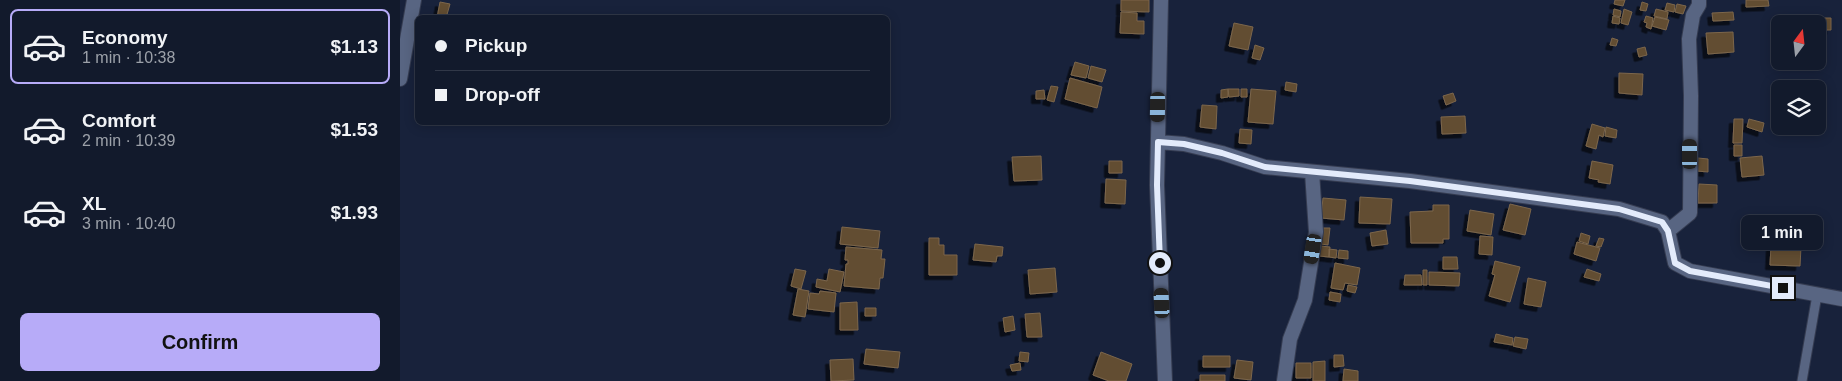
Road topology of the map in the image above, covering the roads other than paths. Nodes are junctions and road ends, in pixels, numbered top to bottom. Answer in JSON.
{"nodes":[{"id":1,"x":414,"y":0,"type":"edge"},
{"id":2,"x":1161,"y":0,"type":"edge"},
{"id":3,"x":1699,"y":0,"type":"edge"},
{"id":4,"x":400,"y":79,"type":"edge"},
{"id":5,"x":1158,"y":142,"type":"junction"},
{"id":6,"x":1312,"y":172,"type":"junction"},
{"id":7,"x":1668,"y":231,"type":"junction"},
{"id":8,"x":1816,"y":294,"type":"junction"},
{"id":9,"x":1842,"y":299,"type":"edge"},
{"id":10,"x":1165,"y":381,"type":"edge"},
{"id":11,"x":1284,"y":381,"type":"edge"},
{"id":12,"x":1802,"y":381,"type":"edge"}],
"edges":[{"from":1,"to":4,"type":"street"},
{"from":2,"to":5,"type":"street"},
{"from":3,"to":7,"type":"street"},
{"from":5,"to":6,"type":"street"},
{"from":5,"to":10,"type":"street"},
{"from":6,"to":7,"type":"street"},
{"from":6,"to":11,"type":"street"},
{"from":7,"to":8,"type":"street"},
{"from":8,"to":9,"type":"street"},
{"from":8,"to":12,"type":"lane"}]}
